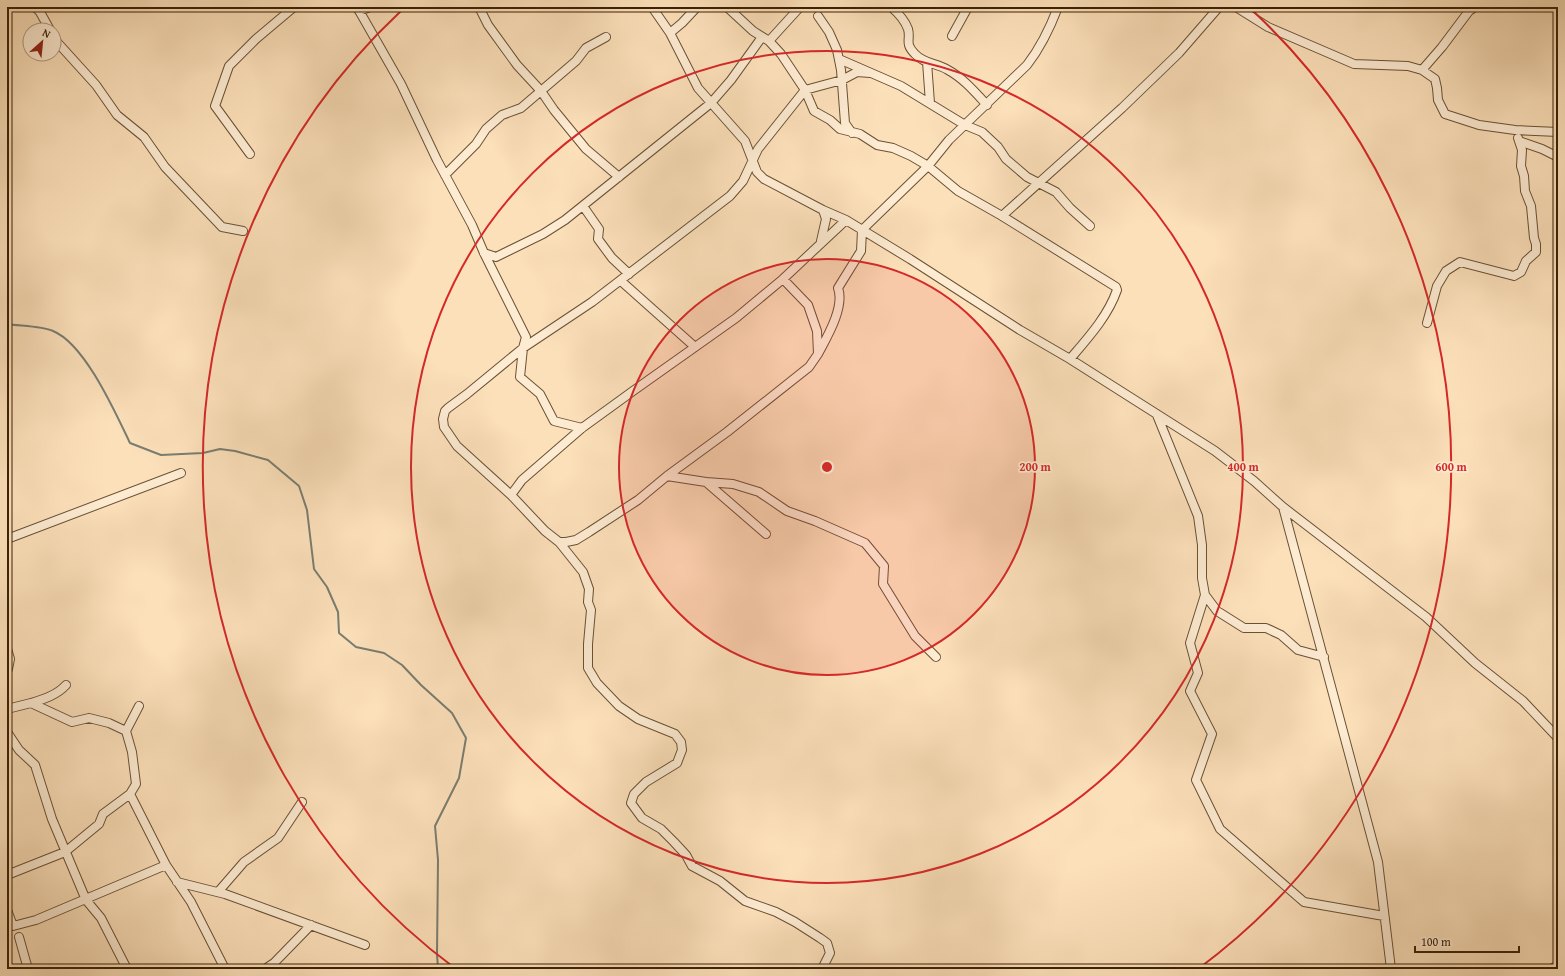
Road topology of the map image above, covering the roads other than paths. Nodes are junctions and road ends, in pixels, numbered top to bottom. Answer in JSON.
{"nodes":[{"id":1,"x":47,"y":7,"type":"edge"},
{"id":2,"x":294,"y":7,"type":"edge"},
{"id":3,"x":370,"y":7,"type":"edge"},
{"id":4,"x":479,"y":7,"type":"edge"},
{"id":5,"x":652,"y":7,"type":"edge"},
{"id":6,"x":697,"y":7,"type":"edge"},
{"id":7,"x":727,"y":7,"type":"edge"},
{"id":8,"x":800,"y":7,"type":"edge"},
{"id":9,"x":890,"y":7,"type":"edge"},
{"id":10,"x":968,"y":7,"type":"edge"},
{"id":11,"x":1058,"y":7,"type":"edge"},
{"id":12,"x":1219,"y":7,"type":"edge"},
{"id":13,"x":1236,"y":7,"type":"edge"},
{"id":14,"x":1475,"y":7,"type":"edge"},
{"id":15,"x":358,"y":9,"type":"edge"},
{"id":16,"x":37,"y":10,"type":"edge"},
{"id":17,"x":818,"y":16,"type":"dead end"},
{"id":18,"x":45,"y":22,"type":"edge"},
{"id":19,"x":670,"y":33,"type":"junction"},
{"id":20,"x":952,"y":36,"type":"dead end"},
{"id":21,"x":606,"y":37,"type":"dead end"},
{"id":22,"x":766,"y":39,"type":"junction"},
{"id":23,"x":62,"y":47,"type":"edge"},
{"id":24,"x":838,"y":58,"type":"junction"},
{"id":25,"x":927,"y":62,"type":"junction"},
{"id":26,"x":1422,"y":70,"type":"junction"},
{"id":27,"x":870,"y":73,"type":"junction"},
{"id":28,"x":842,"y":80,"type":"junction"},
{"id":29,"x":805,"y":90,"type":"junction"},
{"id":30,"x":541,"y":91,"type":"junction"},
{"id":31,"x":711,"y":103,"type":"junction"},
{"id":32,"x":930,"y":103,"type":"junction"},
{"id":33,"x":987,"y":104,"type":"junction"},
{"id":34,"x":964,"y":125,"type":"junction"},
{"id":35,"x":1515,"y":130,"type":"junction"},
{"id":36,"x":1558,"y":132,"type":"edge"},
{"id":37,"x":852,"y":133,"type":"junction"},
{"id":38,"x":1519,"y":141,"type":"junction"},
{"id":39,"x":250,"y":154,"type":"dead end"},
{"id":40,"x":1558,"y":157,"type":"edge"},
{"id":41,"x":752,"y":161,"type":"junction"},
{"id":42,"x":928,"y":166,"type":"junction"},
{"id":43,"x":445,"y":175,"type":"junction"},
{"id":44,"x":619,"y":177,"type":"junction"},
{"id":45,"x":1039,"y":183,"type":"junction"},
{"id":46,"x":583,"y":206,"type":"junction"},
{"id":47,"x":823,"y":210,"type":"junction"},
{"id":48,"x":1002,"y":216,"type":"junction"},
{"id":49,"x":846,"y":220,"type":"junction"},
{"id":50,"x":1090,"y":226,"type":"dead end"},
{"id":51,"x":862,"y":230,"type":"junction"},
{"id":52,"x":243,"y":231,"type":"dead end"},
{"id":53,"x":821,"y":242,"type":"junction"},
{"id":54,"x":484,"y":253,"type":"junction"},
{"id":55,"x":629,"y":274,"type":"junction"},
{"id":56,"x":783,"y":279,"type":"junction"},
{"id":57,"x":621,"y":281,"type":"junction"},
{"id":58,"x":1427,"y":323,"type":"dead end"},
{"id":59,"x":695,"y":347,"type":"junction"},
{"id":60,"x":523,"y":348,"type":"junction"},
{"id":61,"x":818,"y":354,"type":"junction"},
{"id":62,"x":1070,"y":359,"type":"junction"},
{"id":63,"x":1158,"y":415,"type":"junction"},
{"id":64,"x":582,"y":428,"type":"junction"},
{"id":65,"x":181,"y":473,"type":"dead end"},
{"id":66,"x":667,"y":476,"type":"junction"},
{"id":67,"x":706,"y":482,"type":"junction"},
{"id":68,"x":511,"y":495,"type":"junction"},
{"id":69,"x":1283,"y":507,"type":"junction"},
{"id":70,"x":766,"y":534,"type":"dead end"},
{"id":71,"x":7,"y":539,"type":"edge"},
{"id":72,"x":559,"y":542,"type":"junction"},
{"id":73,"x":1205,"y":595,"type":"junction"},
{"id":74,"x":7,"y":649,"type":"edge"},
{"id":75,"x":936,"y":657,"type":"dead end"},
{"id":76,"x":1324,"y":657,"type":"junction"},
{"id":77,"x":7,"y":670,"type":"edge"},
{"id":78,"x":66,"y":684,"type":"dead end"},
{"id":79,"x":31,"y":703,"type":"junction"},
{"id":80,"x":139,"y":706,"type":"dead end"},
{"id":81,"x":7,"y":709,"type":"edge"},
{"id":82,"x":126,"y":730,"type":"junction"},
{"id":83,"x":7,"y":732,"type":"edge"},
{"id":84,"x":1558,"y":738,"type":"edge"},
{"id":85,"x":130,"y":794,"type":"junction"},
{"id":86,"x":302,"y":802,"type":"dead end"},
{"id":87,"x":65,"y":852,"type":"junction"},
{"id":88,"x":166,"y":865,"type":"junction"},
{"id":89,"x":7,"y":875,"type":"edge"},
{"id":90,"x":177,"y":882,"type":"junction"},
{"id":91,"x":218,"y":892,"type":"junction"},
{"id":92,"x":86,"y":900,"type":"junction"},
{"id":93,"x":8,"y":912,"type":"edge"},
{"id":94,"x":1384,"y":916,"type":"junction"},
{"id":95,"x":311,"y":925,"type":"junction"},
{"id":96,"x":19,"y":937,"type":"dead end"},
{"id":97,"x":364,"y":945,"type":"dead end"},
{"id":98,"x":1558,"y":965,"type":"edge"},
{"id":99,"x":28,"y":969,"type":"edge"},
{"id":100,"x":126,"y":969,"type":"edge"},
{"id":101,"x":225,"y":969,"type":"edge"},
{"id":102,"x":265,"y":969,"type":"edge"},
{"id":103,"x":822,"y":969,"type":"edge"},
{"id":104,"x":1391,"y":969,"type":"edge"},
{"id":105,"x":1550,"y":969,"type":"edge"}],
"edges":[{"from":1,"to":16,"type":"street"},
{"from":2,"to":39,"type":"street"},
{"from":3,"to":15,"type":"street"},
{"from":4,"to":30,"type":"street"},
{"from":5,"to":19,"type":"street"},
{"from":6,"to":19,"type":"street"},
{"from":7,"to":22,"type":"street"},
{"from":8,"to":22,"type":"street"},
{"from":9,"to":25,"type":"street"},
{"from":10,"to":20,"type":"street"},
{"from":11,"to":33,"type":"street"},
{"from":12,"to":45,"type":"street"},
{"from":13,"to":26,"type":"street"},
{"from":14,"to":26,"type":"street"},
{"from":15,"to":43,"type":"street"},
{"from":16,"to":18,"type":"street"},
{"from":17,"to":24,"type":"street"},
{"from":19,"to":31,"type":"street"},
{"from":21,"to":30,"type":"street"},
{"from":22,"to":29,"type":"street"},
{"from":22,"to":31,"type":"street"},
{"from":23,"to":52,"type":"street"},
{"from":24,"to":27,"type":"street"},
{"from":24,"to":28,"type":"street"},
{"from":25,"to":32,"type":"street"},
{"from":25,"to":33,"type":"street"},
{"from":26,"to":35,"type":"street"},
{"from":27,"to":28,"type":"street"},
{"from":27,"to":32,"type":"street"},
{"from":28,"to":29,"type":"street"},
{"from":28,"to":37,"type":"street"},
{"from":29,"to":37,"type":"street"},
{"from":29,"to":41,"type":"street"},
{"from":30,"to":43,"type":"street"},
{"from":30,"to":44,"type":"street"},
{"from":31,"to":41,"type":"street"},
{"from":31,"to":44,"type":"street"},
{"from":32,"to":34,"type":"street"},
{"from":33,"to":34,"type":"street"},
{"from":34,"to":42,"type":"street"},
{"from":34,"to":45,"type":"street"},
{"from":35,"to":36,"type":"street"},
{"from":35,"to":38,"type":"street"},
{"from":37,"to":42,"type":"street"},
{"from":38,"to":40,"type":"street"},
{"from":38,"to":58,"type":"street"},
{"from":41,"to":47,"type":"street"},
{"from":41,"to":55,"type":"street"},
{"from":42,"to":48,"type":"street"},
{"from":42,"to":51,"type":"street"},
{"from":43,"to":54,"type":"street"},
{"from":44,"to":46,"type":"street"},
{"from":45,"to":48,"type":"street"},
{"from":45,"to":50,"type":"street"},
{"from":46,"to":54,"type":"street"},
{"from":46,"to":55,"type":"street"},
{"from":47,"to":49,"type":"street"},
{"from":47,"to":53,"type":"street"},
{"from":48,"to":62,"type":"street"},
{"from":49,"to":51,"type":"street"},
{"from":49,"to":53,"type":"street"},
{"from":51,"to":61,"type":"street"},
{"from":51,"to":62,"type":"street"},
{"from":53,"to":56,"type":"street"},
{"from":54,"to":60,"type":"street"},
{"from":55,"to":57,"type":"street"},
{"from":56,"to":59,"type":"street"},
{"from":56,"to":61,"type":"street"},
{"from":57,"to":59,"type":"street"},
{"from":57,"to":60,"type":"street"},
{"from":59,"to":64,"type":"street"},
{"from":60,"to":64,"type":"street"},
{"from":60,"to":68,"type":"street"},
{"from":61,"to":66,"type":"street"},
{"from":62,"to":63,"type":"street"},
{"from":63,"to":69,"type":"street"},
{"from":63,"to":73,"type":"street"},
{"from":64,"to":68,"type":"street"},
{"from":65,"to":71,"type":"street"},
{"from":66,"to":67,"type":"street"},
{"from":66,"to":72,"type":"street"},
{"from":67,"to":70,"type":"street"},
{"from":67,"to":75,"type":"street"},
{"from":68,"to":72,"type":"street"},
{"from":69,"to":76,"type":"street"},
{"from":69,"to":84,"type":"street"},
{"from":72,"to":103,"type":"street"},
{"from":73,"to":76,"type":"street"},
{"from":73,"to":94,"type":"street"},
{"from":74,"to":77,"type":"street"},
{"from":76,"to":94,"type":"street"},
{"from":78,"to":79,"type":"street"},
{"from":79,"to":81,"type":"street"},
{"from":79,"to":82,"type":"street"},
{"from":80,"to":82,"type":"street"},
{"from":82,"to":85,"type":"street"},
{"from":83,"to":87,"type":"street"},
{"from":85,"to":87,"type":"street"},
{"from":85,"to":88,"type":"street"},
{"from":86,"to":91,"type":"street"},
{"from":87,"to":89,"type":"street"},
{"from":87,"to":92,"type":"street"},
{"from":88,"to":90,"type":"street"},
{"from":88,"to":92,"type":"street"},
{"from":90,"to":91,"type":"street"},
{"from":90,"to":101,"type":"street"},
{"from":91,"to":95,"type":"street"},
{"from":92,"to":93,"type":"street"},
{"from":92,"to":100,"type":"street"},
{"from":94,"to":104,"type":"street"},
{"from":95,"to":97,"type":"street"},
{"from":95,"to":102,"type":"street"},
{"from":96,"to":99,"type":"street"},
{"from":98,"to":105,"type":"street"}]}
